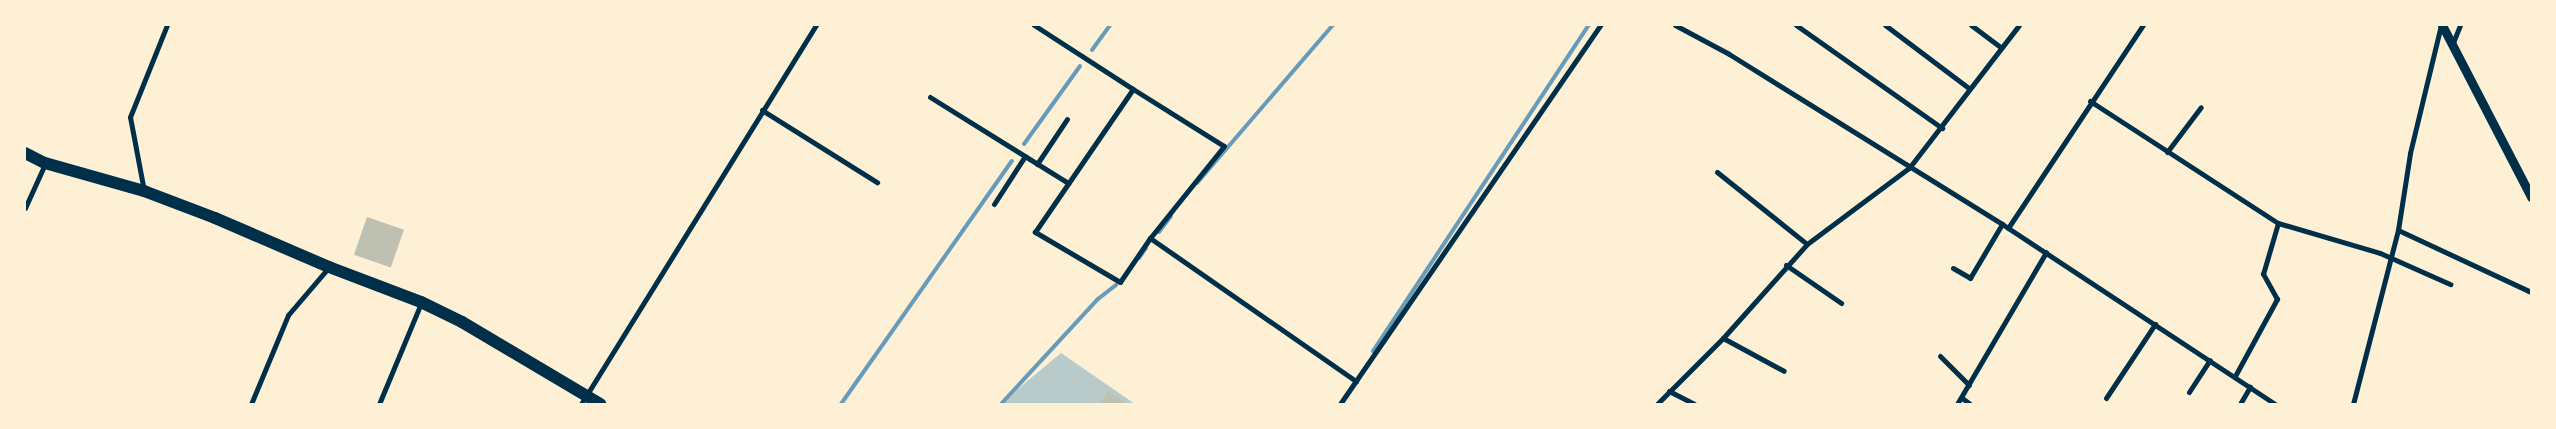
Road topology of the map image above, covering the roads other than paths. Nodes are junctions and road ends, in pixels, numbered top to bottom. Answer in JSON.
{"nodes":[{"id":1,"x":167,"y":25,"type":"edge"},
{"id":2,"x":816,"y":25,"type":"edge"},
{"id":3,"x":1034,"y":25,"type":"edge"},
{"id":4,"x":1600,"y":25,"type":"edge"},
{"id":5,"x":1675,"y":25,"type":"edge"},
{"id":6,"x":1796,"y":25,"type":"edge"},
{"id":7,"x":1885,"y":25,"type":"edge"},
{"id":8,"x":1971,"y":25,"type":"edge"},
{"id":9,"x":2019,"y":25,"type":"edge"},
{"id":10,"x":2143,"y":25,"type":"edge"},
{"id":11,"x":2442,"y":25,"type":"edge"},
{"id":12,"x":2460,"y":25,"type":"edge"},
{"id":13,"x":2452,"y":45,"type":"junction"},
{"id":14,"x":2001,"y":48,"type":"junction"},
{"id":15,"x":1133,"y":88,"type":"junction"},
{"id":16,"x":1970,"y":89,"type":"junction"},
{"id":17,"x":930,"y":97,"type":"dead end"},
{"id":18,"x":2090,"y":101,"type":"junction"},
{"id":19,"x":2201,"y":107,"type":"dead end"},
{"id":20,"x":762,"y":110,"type":"junction"},
{"id":21,"x":1067,"y":119,"type":"dead end"},
{"id":22,"x":1942,"y":128,"type":"junction"},
{"id":23,"x":2167,"y":152,"type":"junction"},
{"id":24,"x":25,"y":153,"type":"edge"},
{"id":25,"x":1025,"y":156,"type":"junction"},
{"id":26,"x":45,"y":163,"type":"junction"},
{"id":27,"x":1037,"y":164,"type":"junction"},
{"id":28,"x":1909,"y":168,"type":"junction"},
{"id":29,"x":1717,"y":172,"type":"dead end"},
{"id":30,"x":877,"y":182,"type":"dead end"},
{"id":31,"x":1068,"y":184,"type":"junction"},
{"id":32,"x":144,"y":192,"type":"junction"},
{"id":33,"x":2531,"y":197,"type":"edge"},
{"id":34,"x":994,"y":204,"type":"dead end"},
{"id":35,"x":25,"y":208,"type":"edge"},
{"id":36,"x":2278,"y":223,"type":"junction"},
{"id":37,"x":2002,"y":224,"type":"junction"},
{"id":38,"x":2008,"y":228,"type":"junction"},
{"id":39,"x":2398,"y":230,"type":"junction"},
{"id":40,"x":1150,"y":238,"type":"junction"},
{"id":41,"x":1807,"y":244,"type":"junction"},
{"id":42,"x":2046,"y":252,"type":"junction"},
{"id":43,"x":2390,"y":258,"type":"junction"},
{"id":44,"x":1786,"y":265,"type":"junction"},
{"id":45,"x":329,"y":267,"type":"junction"},
{"id":46,"x":1953,"y":268,"type":"dead end"},
{"id":47,"x":2450,"y":284,"type":"dead end"},
{"id":48,"x":2531,"y":292,"type":"edge"},
{"id":49,"x":421,"y":302,"type":"junction"},
{"id":50,"x":1841,"y":302,"type":"dead end"},
{"id":51,"x":2155,"y":324,"type":"junction"},
{"id":52,"x":1723,"y":338,"type":"junction"},
{"id":53,"x":1940,"y":356,"type":"dead end"},
{"id":54,"x":2210,"y":360,"type":"junction"},
{"id":55,"x":1784,"y":371,"type":"dead end"},
{"id":56,"x":2235,"y":376,"type":"junction"},
{"id":57,"x":1356,"y":381,"type":"junction"},
{"id":58,"x":1969,"y":385,"type":"junction"},
{"id":59,"x":2250,"y":387,"type":"junction"},
{"id":60,"x":1670,"y":391,"type":"junction"},
{"id":61,"x":2189,"y":392,"type":"dead end"},
{"id":62,"x":1962,"y":398,"type":"junction"},
{"id":63,"x":2106,"y":398,"type":"dead end"},
{"id":64,"x":584,"y":399,"type":"edge"},
{"id":65,"x":251,"y":404,"type":"edge"},
{"id":66,"x":379,"y":404,"type":"edge"},
{"id":67,"x":600,"y":404,"type":"edge"},
{"id":68,"x":1340,"y":404,"type":"edge"},
{"id":69,"x":1657,"y":404,"type":"edge"},
{"id":70,"x":1694,"y":404,"type":"edge"},
{"id":71,"x":1958,"y":404,"type":"edge"},
{"id":72,"x":1970,"y":404,"type":"edge"},
{"id":73,"x":2240,"y":404,"type":"edge"},
{"id":74,"x":2275,"y":404,"type":"edge"},
{"id":75,"x":2353,"y":404,"type":"edge"}],
"edges":[{"from":1,"to":32,"type":"street"},
{"from":2,"to":20,"type":"street"},
{"from":3,"to":15,"type":"street"},
{"from":4,"to":57,"type":"street"},
{"from":5,"to":28,"type":"street"},
{"from":6,"to":22,"type":"street"},
{"from":7,"to":16,"type":"street"},
{"from":8,"to":14,"type":"street"},
{"from":9,"to":14,"type":"street"},
{"from":10,"to":18,"type":"street"},
{"from":11,"to":13,"type":"street"},
{"from":11,"to":39,"type":"street"},
{"from":12,"to":13,"type":"street"},
{"from":13,"to":33,"type":"street"},
{"from":14,"to":16,"type":"street"},
{"from":15,"to":31,"type":"street"},
{"from":15,"to":40,"type":"street"},
{"from":16,"to":22,"type":"street"},
{"from":17,"to":25,"type":"street"},
{"from":18,"to":23,"type":"street"},
{"from":18,"to":38,"type":"street"},
{"from":19,"to":23,"type":"street"},
{"from":20,"to":30,"type":"street"},
{"from":20,"to":64,"type":"street"},
{"from":21,"to":27,"type":"street"},
{"from":22,"to":28,"type":"street"},
{"from":23,"to":36,"type":"street"},
{"from":24,"to":26,"type":"main road"},
{"from":25,"to":27,"type":"street"},
{"from":25,"to":34,"type":"street"},
{"from":26,"to":32,"type":"main road"},
{"from":26,"to":35,"type":"street"},
{"from":27,"to":31,"type":"street"},
{"from":28,"to":37,"type":"street"},
{"from":28,"to":41,"type":"street"},
{"from":29,"to":41,"type":"street"},
{"from":31,"to":40,"type":"street"},
{"from":32,"to":45,"type":"main road"},
{"from":36,"to":43,"type":"street"},
{"from":36,"to":56,"type":"street"},
{"from":37,"to":38,"type":"street"},
{"from":37,"to":46,"type":"street"},
{"from":38,"to":42,"type":"street"},
{"from":39,"to":43,"type":"street"},
{"from":39,"to":48,"type":"street"},
{"from":40,"to":57,"type":"street"},
{"from":41,"to":44,"type":"street"},
{"from":42,"to":51,"type":"street"},
{"from":42,"to":58,"type":"street"},
{"from":43,"to":47,"type":"street"},
{"from":43,"to":75,"type":"street"},
{"from":44,"to":50,"type":"street"},
{"from":44,"to":52,"type":"street"},
{"from":45,"to":49,"type":"main road"},
{"from":45,"to":65,"type":"street"},
{"from":49,"to":64,"type":"main road"},
{"from":49,"to":66,"type":"street"},
{"from":51,"to":54,"type":"street"},
{"from":51,"to":63,"type":"street"},
{"from":52,"to":55,"type":"street"},
{"from":52,"to":60,"type":"street"},
{"from":53,"to":58,"type":"street"},
{"from":54,"to":56,"type":"street"},
{"from":54,"to":61,"type":"street"},
{"from":56,"to":59,"type":"street"},
{"from":57,"to":68,"type":"street"},
{"from":58,"to":62,"type":"street"},
{"from":59,"to":73,"type":"street"},
{"from":59,"to":74,"type":"street"},
{"from":60,"to":69,"type":"street"},
{"from":60,"to":70,"type":"street"},
{"from":62,"to":71,"type":"street"},
{"from":62,"to":72,"type":"street"},
{"from":64,"to":67,"type":"main road"}]}
